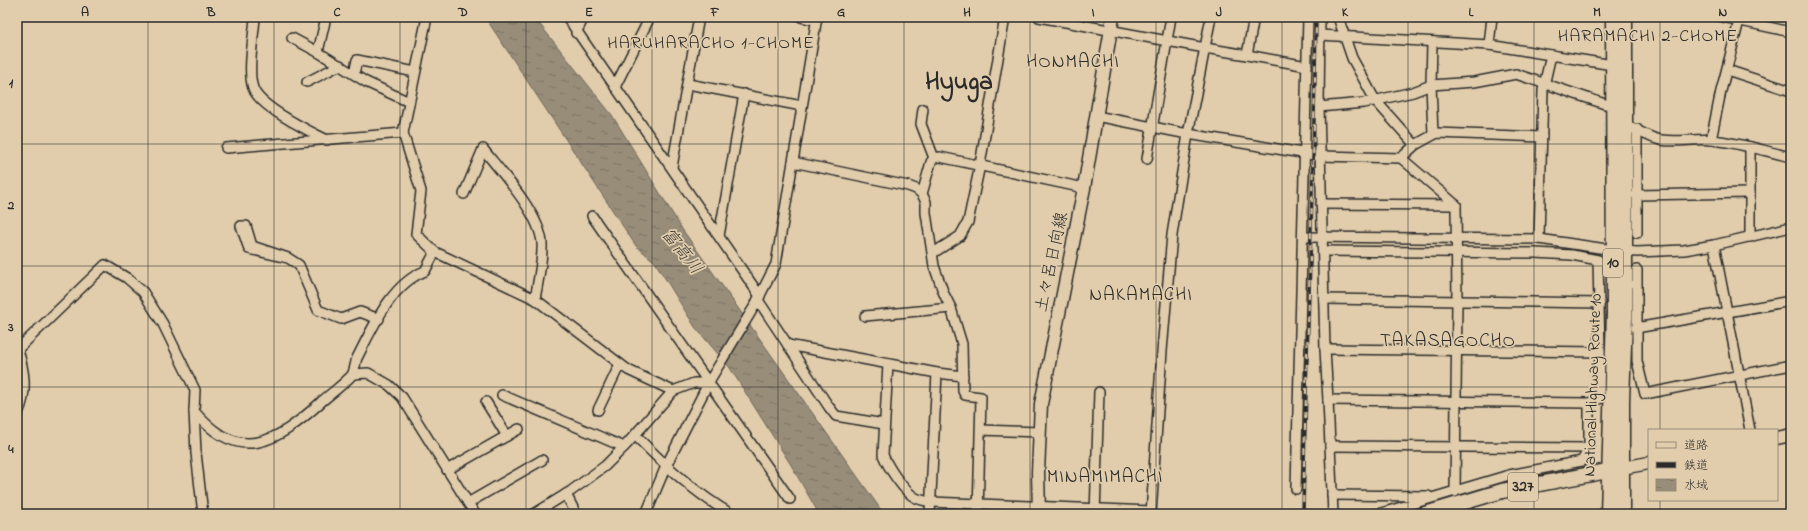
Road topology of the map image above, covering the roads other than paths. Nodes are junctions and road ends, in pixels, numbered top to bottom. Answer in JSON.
{"nodes":[{"id":1,"x":255,"y":17,"type":"edge"},
{"id":2,"x":326,"y":17,"type":"edge"},
{"id":3,"x":427,"y":17,"type":"edge"},
{"id":4,"x":567,"y":17,"type":"edge"},
{"id":5,"x":584,"y":17,"type":"edge"},
{"id":6,"x":650,"y":17,"type":"edge"},
{"id":7,"x":699,"y":17,"type":"edge"},
{"id":8,"x":801,"y":17,"type":"edge"},
{"id":9,"x":1005,"y":17,"type":"edge"},
{"id":10,"x":1113,"y":17,"type":"edge"},
{"id":11,"x":1171,"y":17,"type":"edge"},
{"id":12,"x":1211,"y":17,"type":"edge"},
{"id":13,"x":1254,"y":17,"type":"edge"},
{"id":14,"x":1308,"y":17,"type":"edge"},
{"id":15,"x":1320,"y":17,"type":"edge"},
{"id":16,"x":1338,"y":17,"type":"edge"},
{"id":17,"x":1492,"y":17,"type":"edge"},
{"id":18,"x":1613,"y":17,"type":"edge"},
{"id":19,"x":1625,"y":17,"type":"edge"},
{"id":20,"x":1722,"y":17,"type":"edge"},
{"id":21,"x":1045,"y":18,"type":"edge"},
{"id":22,"x":817,"y":19,"type":"edge"},
{"id":23,"x":1739,"y":21,"type":"junction"},
{"id":24,"x":1110,"y":30,"type":"junction"},
{"id":25,"x":1791,"y":32,"type":"edge"},
{"id":26,"x":576,"y":33,"type":"junction"},
{"id":27,"x":1320,"y":35,"type":"junction"},
{"id":28,"x":1343,"y":36,"type":"junction"},
{"id":29,"x":292,"y":38,"type":"dead end"},
{"id":30,"x":1166,"y":41,"type":"junction"},
{"id":31,"x":1432,"y":43,"type":"junction"},
{"id":32,"x":1489,"y":45,"type":"junction"},
{"id":33,"x":1205,"y":48,"type":"junction"},
{"id":34,"x":318,"y":52,"type":"junction"},
{"id":35,"x":1247,"y":55,"type":"junction"},
{"id":36,"x":1551,"y":55,"type":"junction"},
{"id":37,"x":340,"y":65,"type":"junction"},
{"id":38,"x":1613,"y":65,"type":"junction"},
{"id":39,"x":1307,"y":66,"type":"junction"},
{"id":40,"x":1727,"y":70,"type":"junction"},
{"id":41,"x":415,"y":72,"type":"junction"},
{"id":42,"x":354,"y":74,"type":"junction"},
{"id":43,"x":307,"y":82,"type":"dead end"},
{"id":44,"x":688,"y":84,"type":"junction"},
{"id":45,"x":1544,"y":84,"type":"junction"},
{"id":46,"x":1431,"y":85,"type":"junction"},
{"id":47,"x":615,"y":88,"type":"junction"},
{"id":48,"x":1791,"y":91,"type":"edge"},
{"id":49,"x":744,"y":94,"type":"junction"},
{"id":50,"x":1375,"y":100,"type":"junction"},
{"id":51,"x":409,"y":102,"type":"junction"},
{"id":52,"x":1612,"y":105,"type":"junction"},
{"id":53,"x":802,"y":106,"type":"junction"},
{"id":54,"x":1319,"y":107,"type":"junction"},
{"id":55,"x":922,"y":109,"type":"dead end"},
{"id":56,"x":1096,"y":116,"type":"junction"},
{"id":57,"x":1153,"y":128,"type":"junction"},
{"id":58,"x":1630,"y":128,"type":"junction"},
{"id":59,"x":403,"y":133,"type":"junction"},
{"id":60,"x":1188,"y":134,"type":"junction"},
{"id":61,"x":1433,"y":134,"type":"junction"},
{"id":62,"x":1542,"y":137,"type":"junction"},
{"id":63,"x":327,"y":140,"type":"junction"},
{"id":64,"x":1711,"y":140,"type":"junction"},
{"id":65,"x":1415,"y":145,"type":"junction"},
{"id":66,"x":1750,"y":147,"type":"junction"},
{"id":67,"x":226,"y":148,"type":"dead end"},
{"id":68,"x":1305,"y":154,"type":"junction"},
{"id":69,"x":1320,"y":156,"type":"junction"},
{"id":70,"x":1791,"y":157,"type":"edge"},
{"id":71,"x":934,"y":158,"type":"junction"},
{"id":72,"x":1401,"y":158,"type":"junction"},
{"id":73,"x":1147,"y":159,"type":"dead end"},
{"id":74,"x":794,"y":162,"type":"junction"},
{"id":75,"x":980,"y":165,"type":"junction"},
{"id":76,"x":672,"y":167,"type":"junction"},
{"id":77,"x":1084,"y":188,"type":"junction"},
{"id":78,"x":1750,"y":193,"type":"junction"},
{"id":79,"x":464,"y":194,"type":"dead end"},
{"id":80,"x":922,"y":194,"type":"junction"},
{"id":81,"x":1636,"y":195,"type":"junction"},
{"id":82,"x":1322,"y":204,"type":"junction"},
{"id":83,"x":1456,"y":205,"type":"junction"},
{"id":84,"x":592,"y":216,"type":"dead end"},
{"id":85,"x":246,"y":226,"type":"dead end"},
{"id":86,"x":1791,"y":227,"type":"edge"},
{"id":87,"x":1637,"y":233,"type":"dead end"},
{"id":88,"x":719,"y":236,"type":"junction"},
{"id":89,"x":1303,"y":237,"type":"junction"},
{"id":90,"x":1750,"y":237,"type":"junction"},
{"id":91,"x":1322,"y":238,"type":"junction"},
{"id":92,"x":1539,"y":239,"type":"junction"},
{"id":93,"x":1456,"y":240,"type":"junction"},
{"id":94,"x":1714,"y":245,"type":"junction"},
{"id":95,"x":1322,"y":251,"type":"junction"},
{"id":96,"x":1619,"y":251,"type":"junction"},
{"id":97,"x":435,"y":252,"type":"junction"},
{"id":98,"x":1456,"y":252,"type":"junction"},
{"id":99,"x":933,"y":253,"type":"junction"},
{"id":100,"x":1637,"y":270,"type":"dead end"},
{"id":101,"x":535,"y":298,"type":"junction"},
{"id":102,"x":1324,"y":300,"type":"junction"},
{"id":103,"x":758,"y":301,"type":"junction"},
{"id":104,"x":1457,"y":301,"type":"junction"},
{"id":105,"x":1791,"y":301,"type":"edge"},
{"id":106,"x":1600,"y":303,"type":"junction"},
{"id":107,"x":951,"y":308,"type":"junction"},
{"id":108,"x":1728,"y":312,"type":"junction"},
{"id":109,"x":865,"y":316,"type":"dead end"},
{"id":110,"x":378,"y":319,"type":"junction"},
{"id":111,"x":1636,"y":328,"type":"junction"},
{"id":112,"x":788,"y":345,"type":"junction"},
{"id":113,"x":18,"y":348,"type":"edge"},
{"id":114,"x":1325,"y":349,"type":"junction"},
{"id":115,"x":1456,"y":351,"type":"junction"},
{"id":116,"x":1600,"y":352,"type":"junction"},
{"id":117,"x":620,"y":364,"type":"junction"},
{"id":118,"x":888,"y":364,"type":"junction"},
{"id":119,"x":1791,"y":365,"type":"edge"},
{"id":120,"x":937,"y":373,"type":"junction"},
{"id":121,"x":353,"y":374,"type":"junction"},
{"id":122,"x":1740,"y":374,"type":"junction"},
{"id":123,"x":963,"y":376,"type":"junction"},
{"id":124,"x":710,"y":382,"type":"junction"},
{"id":125,"x":673,"y":392,"type":"junction"},
{"id":126,"x":1099,"y":392,"type":"dead end"},
{"id":127,"x":502,"y":394,"type":"dead end"},
{"id":128,"x":1328,"y":400,"type":"junction"},
{"id":129,"x":1455,"y":400,"type":"junction"},
{"id":130,"x":486,"y":402,"type":"dead end"},
{"id":131,"x":1589,"y":403,"type":"junction"},
{"id":132,"x":598,"y":410,"type":"dead end"},
{"id":133,"x":194,"y":411,"type":"junction"},
{"id":134,"x":17,"y":415,"type":"edge"},
{"id":135,"x":884,"y":424,"type":"junction"},
{"id":136,"x":519,"y":429,"type":"dead end"},
{"id":137,"x":1750,"y":429,"type":"edge"},
{"id":138,"x":981,"y":430,"type":"junction"},
{"id":139,"x":1039,"y":432,"type":"junction"},
{"id":140,"x":635,"y":435,"type":"junction"},
{"id":141,"x":1791,"y":435,"type":"edge"},
{"id":142,"x":507,"y":436,"type":"junction"},
{"id":143,"x":1778,"y":438,"type":"edge"},
{"id":144,"x":1330,"y":446,"type":"junction"},
{"id":145,"x":624,"y":447,"type":"junction"},
{"id":146,"x":1455,"y":448,"type":"junction"},
{"id":147,"x":1589,"y":448,"type":"junction"},
{"id":148,"x":542,"y":460,"type":"dead end"},
{"id":149,"x":1648,"y":463,"type":"edge"},
{"id":150,"x":666,"y":466,"type":"junction"},
{"id":151,"x":1616,"y":469,"type":"junction"},
{"id":152,"x":447,"y":470,"type":"junction"},
{"id":153,"x":1296,"y":489,"type":"dead end"},
{"id":154,"x":1455,"y":492,"type":"junction"},
{"id":155,"x":566,"y":494,"type":"junction"},
{"id":156,"x":1332,"y":495,"type":"junction"},
{"id":157,"x":1439,"y":496,"type":"junction"},
{"id":158,"x":790,"y":499,"type":"dead end"},
{"id":159,"x":931,"y":502,"type":"junction"},
{"id":160,"x":468,"y":503,"type":"junction"},
{"id":161,"x":979,"y":504,"type":"junction"},
{"id":162,"x":1039,"y":510,"type":"edge"},
{"id":163,"x":1095,"y":511,"type":"edge"},
{"id":164,"x":1608,"y":511,"type":"edge"},
{"id":165,"x":1622,"y":511,"type":"edge"},
{"id":166,"x":1151,"y":513,"type":"edge"},
{"id":167,"x":203,"y":514,"type":"edge"},
{"id":168,"x":475,"y":514,"type":"edge"},
{"id":169,"x":534,"y":514,"type":"edge"},
{"id":170,"x":576,"y":514,"type":"edge"},
{"id":171,"x":646,"y":514,"type":"edge"},
{"id":172,"x":731,"y":514,"type":"edge"},
{"id":173,"x":930,"y":514,"type":"edge"},
{"id":174,"x":978,"y":514,"type":"edge"},
{"id":175,"x":1333,"y":514,"type":"edge"},
{"id":176,"x":1378,"y":514,"type":"edge"},
{"id":177,"x":1425,"y":514,"type":"edge"}],
"edges":[{"from":1,"to":63,"type":"street"},
{"from":2,"to":34,"type":"street"},
{"from":3,"to":41,"type":"street"},
{"from":4,"to":26,"type":"street"},
{"from":5,"to":26,"type":"street"},
{"from":6,"to":47,"type":"street"},
{"from":7,"to":44,"type":"street"},
{"from":8,"to":22,"type":"street"},
{"from":9,"to":75,"type":"street"},
{"from":10,"to":24,"type":"main road","name":"土々呂日向線"},
{"from":11,"to":30,"type":"street"},
{"from":12,"to":33,"type":"street"},
{"from":13,"to":35,"type":"street"},
{"from":14,"to":39,"type":"street"},
{"from":15,"to":27,"type":"street"},
{"from":16,"to":28,"type":"street"},
{"from":17,"to":32,"type":"street"},
{"from":18,"to":38,"type":"highway","name":"National Highway Route 10","number":"10"},
{"from":19,"to":58,"type":"highway","name":"National Highway Route 10","number":"10"},
{"from":20,"to":23,"type":"street"},
{"from":21,"to":24,"type":"street"},
{"from":22,"to":53,"type":"street"},
{"from":23,"to":25,"type":"street"},
{"from":23,"to":40,"type":"street"},
{"from":24,"to":30,"type":"street"},
{"from":24,"to":56,"type":"main road","name":"土々呂日向線"},
{"from":26,"to":47,"type":"street"},
{"from":27,"to":28,"type":"street"},
{"from":27,"to":54,"type":"street"},
{"from":28,"to":31,"type":"street"},
{"from":28,"to":50,"type":"street"},
{"from":29,"to":34,"type":"street"},
{"from":30,"to":33,"type":"street"},
{"from":30,"to":57,"type":"street"},
{"from":31,"to":32,"type":"street"},
{"from":31,"to":46,"type":"street"},
{"from":32,"to":36,"type":"street"},
{"from":33,"to":35,"type":"street"},
{"from":33,"to":60,"type":"street"},
{"from":34,"to":37,"type":"street"},
{"from":35,"to":39,"type":"street"},
{"from":36,"to":38,"type":"street"},
{"from":36,"to":45,"type":"street"},
{"from":37,"to":42,"type":"street"},
{"from":37,"to":43,"type":"street"},
{"from":38,"to":52,"type":"highway","name":"National Highway Route 10","number":"10"},
{"from":39,"to":68,"type":"street"},
{"from":40,"to":48,"type":"street"},
{"from":40,"to":64,"type":"street"},
{"from":41,"to":42,"type":"street"},
{"from":41,"to":51,"type":"street"},
{"from":42,"to":51,"type":"street"},
{"from":44,"to":49,"type":"street"},
{"from":44,"to":76,"type":"street"},
{"from":45,"to":46,"type":"street"},
{"from":45,"to":52,"type":"street"},
{"from":45,"to":62,"type":"street"},
{"from":46,"to":50,"type":"street"},
{"from":46,"to":61,"type":"street"},
{"from":47,"to":76,"type":"street"},
{"from":49,"to":53,"type":"street"},
{"from":49,"to":88,"type":"street"},
{"from":50,"to":54,"type":"street"},
{"from":50,"to":65,"type":"street"},
{"from":51,"to":59,"type":"street"},
{"from":52,"to":96,"type":"highway","name":"National Highway Route 10","number":"10"},
{"from":53,"to":74,"type":"street"},
{"from":54,"to":69,"type":"street"},
{"from":55,"to":71,"type":"street"},
{"from":56,"to":57,"type":"street"},
{"from":56,"to":77,"type":"main road","name":"土々呂日向線"},
{"from":57,"to":60,"type":"street"},
{"from":57,"to":73,"type":"street"},
{"from":58,"to":64,"type":"street"},
{"from":58,"to":81,"type":"street"},
{"from":58,"to":96,"type":"highway","name":"National Highway Route 10","number":"10"},
{"from":59,"to":63,"type":"street"},
{"from":59,"to":97,"type":"street"},
{"from":60,"to":68,"type":"street"},
{"from":60,"to":166,"type":"street"},
{"from":61,"to":62,"type":"street"},
{"from":61,"to":65,"type":"street"},
{"from":62,"to":92,"type":"street"},
{"from":63,"to":67,"type":"street"},
{"from":64,"to":66,"type":"street"},
{"from":65,"to":72,"type":"street"},
{"from":66,"to":70,"type":"street"},
{"from":66,"to":78,"type":"street"},
{"from":68,"to":69,"type":"street"},
{"from":68,"to":89,"type":"street"},
{"from":69,"to":72,"type":"street"},
{"from":69,"to":82,"type":"street"},
{"from":71,"to":75,"type":"street"},
{"from":71,"to":80,"type":"street"},
{"from":72,"to":83,"type":"street"},
{"from":74,"to":80,"type":"street"},
{"from":74,"to":103,"type":"street"},
{"from":75,"to":77,"type":"street"},
{"from":75,"to":99,"type":"street"},
{"from":76,"to":88,"type":"street"},
{"from":77,"to":139,"type":"main road","name":"土々呂日向線"},
{"from":78,"to":81,"type":"street"},
{"from":78,"to":90,"type":"street"},
{"from":79,"to":101,"type":"street"},
{"from":80,"to":99,"type":"street"},
{"from":81,"to":87,"type":"street"},
{"from":82,"to":83,"type":"street"},
{"from":82,"to":91,"type":"street"},
{"from":83,"to":93,"type":"street"},
{"from":84,"to":124,"type":"street"},
{"from":85,"to":110,"type":"street"},
{"from":86,"to":90,"type":"street"},
{"from":88,"to":103,"type":"street"},
{"from":89,"to":91,"type":"street"},
{"from":89,"to":153,"type":"street"},
{"from":90,"to":94,"type":"street"},
{"from":91,"to":93,"type":"street"},
{"from":91,"to":95,"type":"street"},
{"from":92,"to":93,"type":"street"},
{"from":92,"to":96,"type":"street"},
{"from":93,"to":98,"type":"street"},
{"from":94,"to":96,"type":"street"},
{"from":94,"to":108,"type":"street"},
{"from":95,"to":98,"type":"street"},
{"from":95,"to":102,"type":"street"},
{"from":96,"to":151,"type":"highway","name":"National Highway Route 10","number":"10"},
{"from":97,"to":101,"type":"street"},
{"from":97,"to":110,"type":"street"},
{"from":98,"to":104,"type":"street"},
{"from":98,"to":106,"type":"street"},
{"from":99,"to":107,"type":"street"},
{"from":100,"to":111,"type":"street"},
{"from":101,"to":117,"type":"street"},
{"from":102,"to":104,"type":"street"},
{"from":102,"to":114,"type":"street"},
{"from":103,"to":112,"type":"street"},
{"from":103,"to":124,"type":"street"},
{"from":104,"to":106,"type":"street"},
{"from":104,"to":115,"type":"street"},
{"from":105,"to":108,"type":"street"},
{"from":106,"to":116,"type":"street"},
{"from":107,"to":109,"type":"street"},
{"from":107,"to":123,"type":"street"},
{"from":108,"to":111,"type":"street"},
{"from":108,"to":122,"type":"street"},
{"from":110,"to":121,"type":"street"},
{"from":111,"to":122,"type":"street"},
{"from":112,"to":118,"type":"street"},
{"from":112,"to":135,"type":"street"},
{"from":113,"to":133,"type":"street"},
{"from":113,"to":134,"type":"street"},
{"from":114,"to":115,"type":"street"},
{"from":114,"to":128,"type":"street"},
{"from":115,"to":116,"type":"street"},
{"from":115,"to":129,"type":"street"},
{"from":116,"to":131,"type":"street"},
{"from":117,"to":125,"type":"street"},
{"from":117,"to":132,"type":"street"},
{"from":118,"to":120,"type":"street"},
{"from":118,"to":135,"type":"street"},
{"from":119,"to":122,"type":"street"},
{"from":120,"to":123,"type":"street"},
{"from":120,"to":159,"type":"street"},
{"from":121,"to":133,"type":"street"},
{"from":121,"to":152,"type":"street"},
{"from":122,"to":137,"type":"street"},
{"from":123,"to":138,"type":"street"},
{"from":124,"to":125,"type":"street"},
{"from":124,"to":150,"type":"street"},
{"from":124,"to":158,"type":"street"},
{"from":125,"to":140,"type":"street"},
{"from":126,"to":163,"type":"street"},
{"from":127,"to":145,"type":"street"},
{"from":128,"to":129,"type":"street"},
{"from":128,"to":144,"type":"street"},
{"from":129,"to":131,"type":"street"},
{"from":129,"to":146,"type":"street"},
{"from":130,"to":142,"type":"street"},
{"from":131,"to":147,"type":"street"},
{"from":133,"to":167,"type":"street"},
{"from":135,"to":159,"type":"street"},
{"from":136,"to":142,"type":"street"},
{"from":138,"to":139,"type":"street"},
{"from":138,"to":161,"type":"street"},
{"from":139,"to":162,"type":"main road","name":"土々呂日向線"},
{"from":140,"to":145,"type":"street"},
{"from":140,"to":150,"type":"street"},
{"from":141,"to":143,"type":"main road"},
{"from":142,"to":152,"type":"street"},
{"from":144,"to":146,"type":"street"},
{"from":144,"to":156,"type":"street"},
{"from":145,"to":155,"type":"street"},
{"from":146,"to":147,"type":"street"},
{"from":146,"to":154,"type":"street"},
{"from":147,"to":154,"type":"street"},
{"from":148,"to":160,"type":"street"},
{"from":149,"to":151,"type":"main road"},
{"from":150,"to":171,"type":"street"},
{"from":150,"to":172,"type":"street"},
{"from":151,"to":164,"type":"highway","name":"National Highway Route 10","number":"10"},
{"from":151,"to":165,"type":"highway","name":"National Highway Route 10","number":"10"},
{"from":151,"to":177,"type":"highway","number":"327"},
{"from":152,"to":160,"type":"street"},
{"from":154,"to":157,"type":"street"},
{"from":155,"to":169,"type":"street"},
{"from":155,"to":170,"type":"street"},
{"from":156,"to":157,"type":"street"},
{"from":156,"to":175,"type":"street"},
{"from":157,"to":176,"type":"street"},
{"from":159,"to":161,"type":"street"},
{"from":159,"to":173,"type":"street"},
{"from":160,"to":168,"type":"street"},
{"from":161,"to":162,"type":"street"},
{"from":161,"to":174,"type":"street"},
{"from":162,"to":163,"type":"street"},
{"from":163,"to":166,"type":"street"}]}
